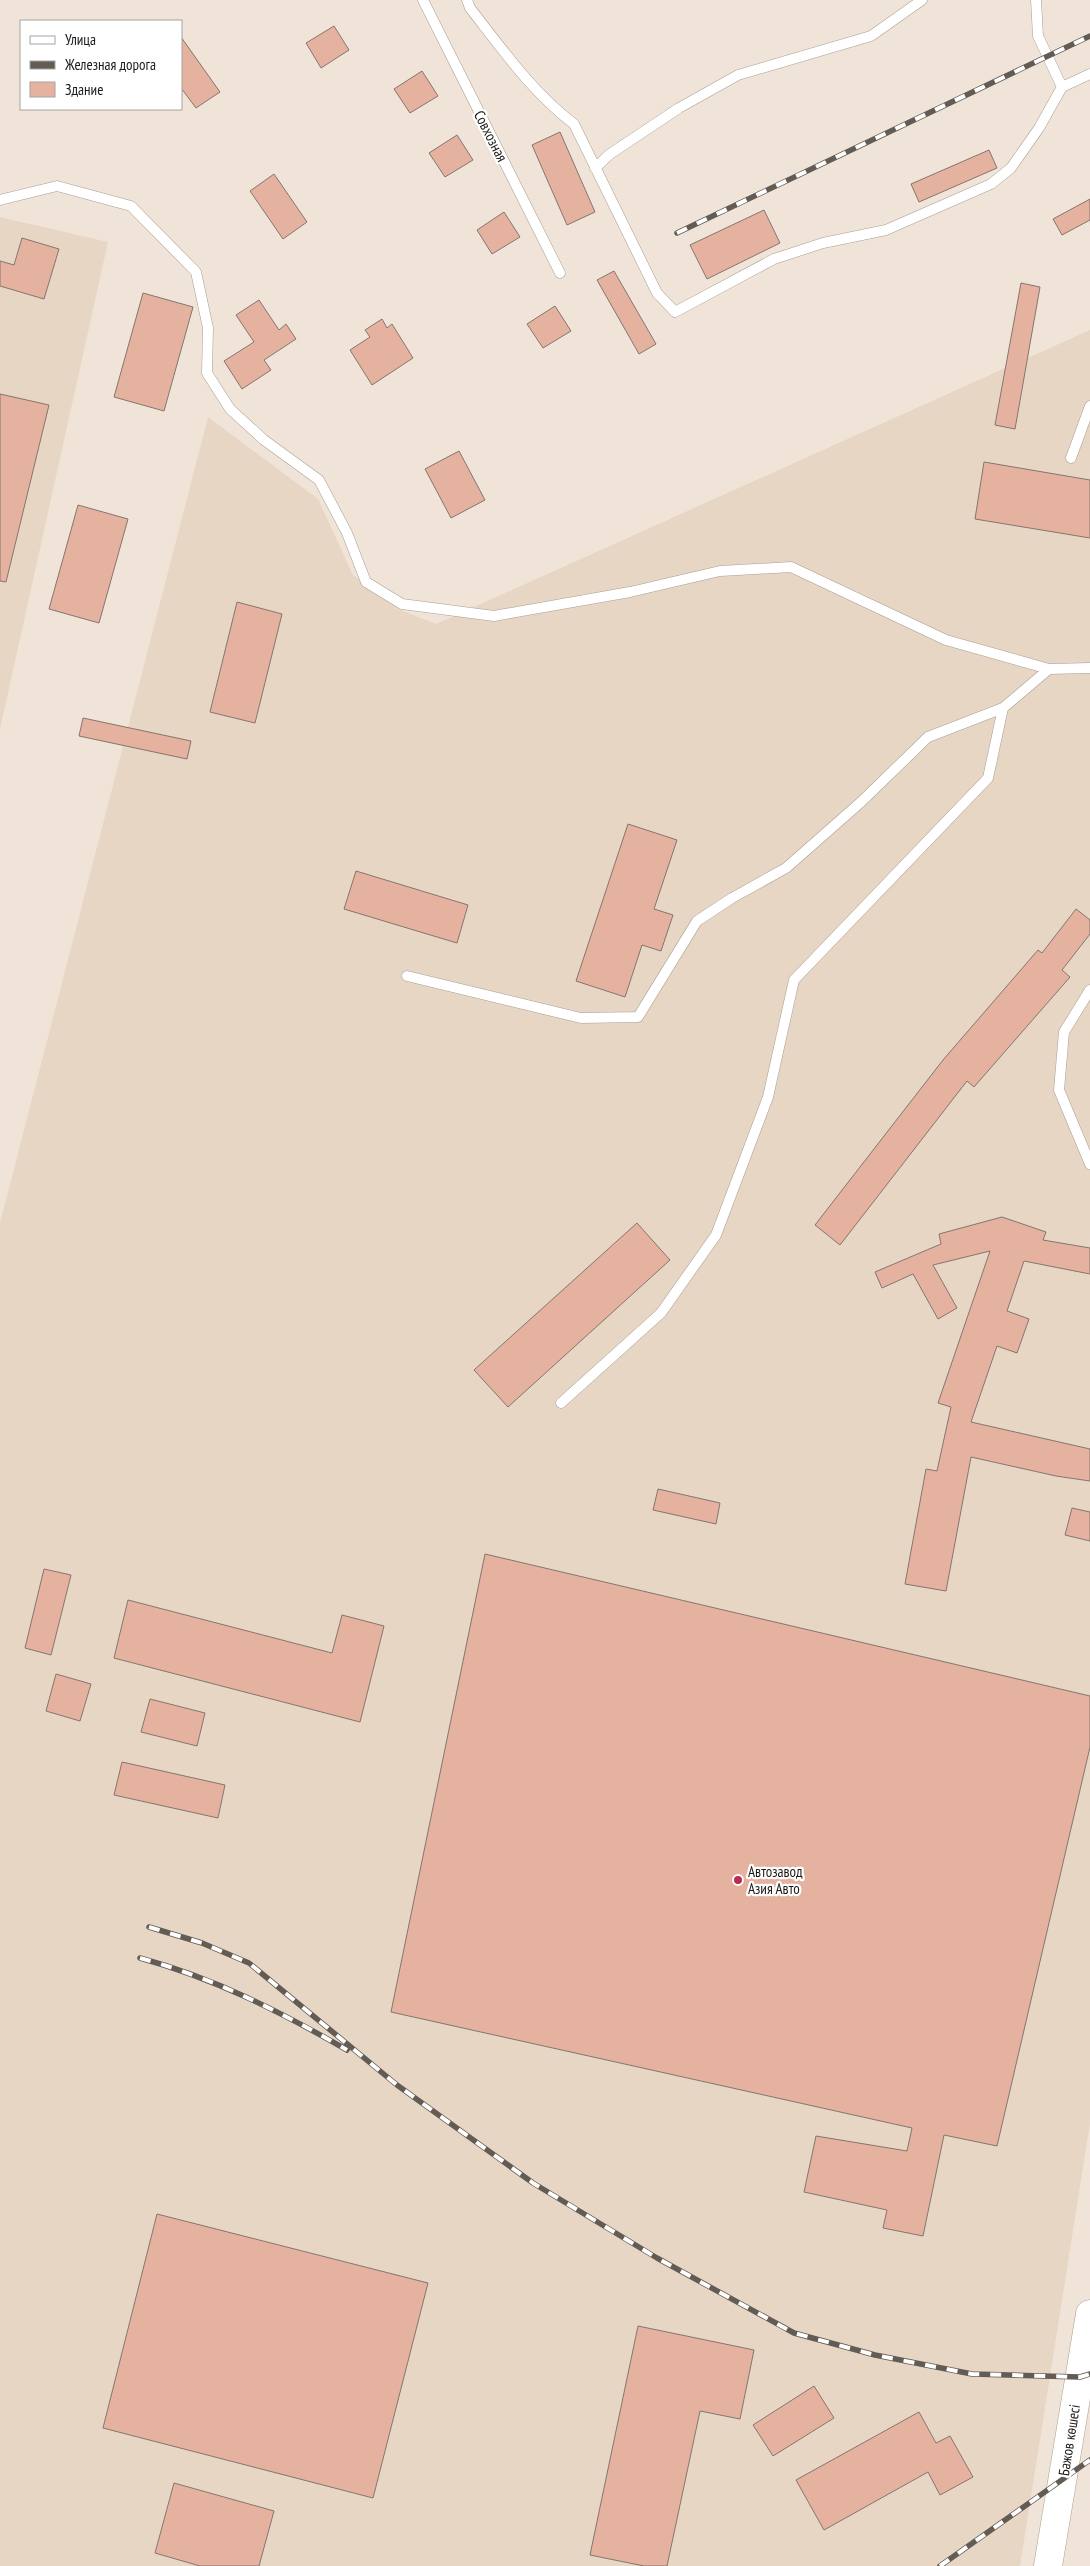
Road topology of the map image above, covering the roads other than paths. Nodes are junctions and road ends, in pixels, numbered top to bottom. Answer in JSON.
{"nodes":[{"id":1,"x":423,"y":0,"type":"edge"},
{"id":2,"x":466,"y":0,"type":"edge"},
{"id":3,"x":922,"y":0,"type":"edge"},
{"id":4,"x":1036,"y":0,"type":"edge"},
{"id":5,"x":1090,"y":74,"type":"edge"},
{"id":6,"x":1062,"y":87,"type":"junction"},
{"id":7,"x":595,"y":168,"type":"junction"},
{"id":8,"x":0,"y":200,"type":"edge"},
{"id":9,"x":560,"y":273,"type":"dead end"},
{"id":10,"x":1090,"y":406,"type":"edge"},
{"id":11,"x":1071,"y":458,"type":"dead end"},
{"id":12,"x":1090,"y":668,"type":"edge"},
{"id":13,"x":1050,"y":669,"type":"junction"},
{"id":14,"x":1003,"y":708,"type":"junction"},
{"id":15,"x":407,"y":976,"type":"dead end"},
{"id":16,"x":1090,"y":990,"type":"edge"},
{"id":17,"x":1090,"y":1164,"type":"edge"},
{"id":18,"x":561,"y":1403,"type":"dead end"},
{"id":19,"x":1090,"y":2314,"type":"edge"},
{"id":20,"x":1048,"y":2566,"type":"edge"}],
"edges":[{"from":1,"to":9,"type":"lane","name":"Совхозная"},
{"from":2,"to":7,"type":"lane"},
{"from":3,"to":7,"type":"lane"},
{"from":4,"to":6,"type":"lane"},
{"from":5,"to":6,"type":"lane"},
{"from":6,"to":7,"type":"lane"},
{"from":8,"to":13,"type":"lane"},
{"from":10,"to":11,"type":"lane"},
{"from":12,"to":13,"type":"lane"},
{"from":13,"to":14,"type":"lane"},
{"from":14,"to":15,"type":"lane"},
{"from":14,"to":18,"type":"lane"},
{"from":16,"to":17,"type":"lane"},
{"from":19,"to":20,"type":"main road","name":"Бажов көшесі"}]}
